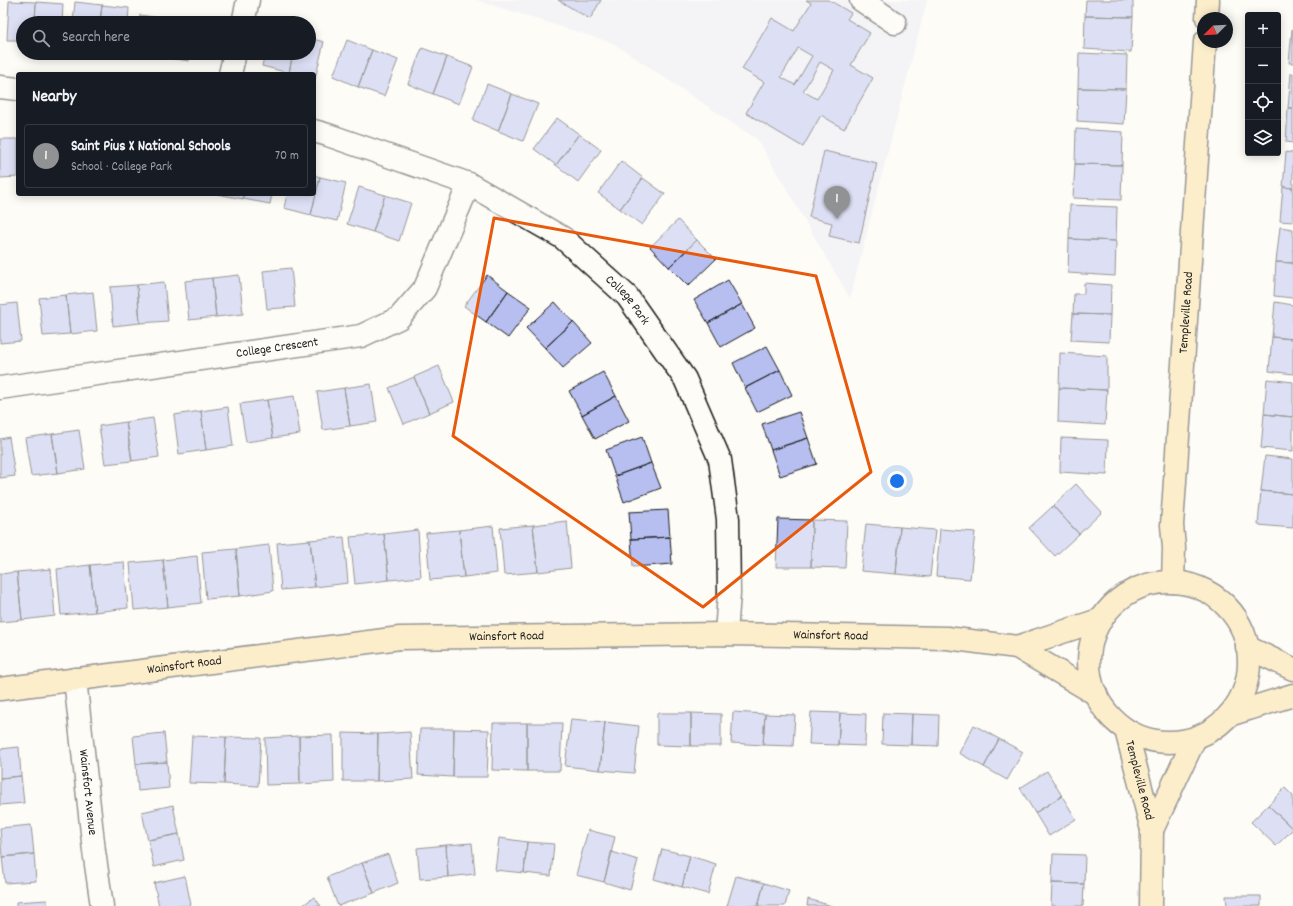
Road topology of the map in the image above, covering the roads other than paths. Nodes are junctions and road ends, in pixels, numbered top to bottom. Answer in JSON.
{"nodes":[{"id":1,"x":248,"y":0,"type":"edge"},
{"id":2,"x":861,"y":0,"type":"edge"},
{"id":3,"x":1208,"y":0,"type":"edge"},
{"id":4,"x":1207,"y":12,"type":"edge"},
{"id":5,"x":245,"y":16,"type":"edge"},
{"id":6,"x":895,"y":23,"type":"dead end"},
{"id":7,"x":1205,"y":48,"type":"edge"},
{"id":8,"x":233,"y":60,"type":"edge"},
{"id":9,"x":230,"y":72,"type":"edge"},
{"id":10,"x":0,"y":87,"type":"edge"},
{"id":11,"x":16,"y":89,"type":"edge"},
{"id":12,"x":316,"y":132,"type":"edge"},
{"id":13,"x":469,"y":184,"type":"junction"},
{"id":14,"x":0,"y":388,"type":"edge"},
{"id":15,"x":1173,"y":582,"type":"junction"},
{"id":16,"x":1102,"y":618,"type":"junction"},
{"id":17,"x":726,"y":634,"type":"junction"},
{"id":18,"x":1017,"y":647,"type":"junction"},
{"id":19,"x":1247,"y":647,"type":"junction"},
{"id":20,"x":1293,"y":669,"type":"edge"},
{"id":21,"x":75,"y":679,"type":"junction"},
{"id":22,"x":0,"y":689,"type":"edge"},
{"id":23,"x":1096,"y":694,"type":"junction"},
{"id":24,"x":1293,"y":695,"type":"edge"},
{"id":25,"x":1230,"y":715,"type":"junction"},
{"id":26,"x":1126,"y":730,"type":"junction"},
{"id":27,"x":1195,"y":738,"type":"junction"},
{"id":28,"x":1152,"y":830,"type":"junction"},
{"id":29,"x":102,"y":906,"type":"edge"},
{"id":30,"x":1151,"y":906,"type":"edge"}],
"edges":[{"from":1,"to":5,"type":"street"},
{"from":2,"to":6,"type":"street"},
{"from":3,"to":4,"type":"main road"},
{"from":7,"to":15,"type":"main road","name":"Templeville Road"},
{"from":8,"to":9,"type":"street"},
{"from":10,"to":11,"type":"street"},
{"from":12,"to":13,"type":"street","name":"College Park"},
{"from":13,"to":14,"type":"street","name":"College Crescent"},
{"from":13,"to":17,"type":"street","name":"College Park"},
{"from":15,"to":16,"type":"main road"},
{"from":15,"to":19,"type":"main road"},
{"from":16,"to":18,"type":"main road","name":"Wainsfort Road"},
{"from":16,"to":23,"type":"main road"},
{"from":17,"to":18,"type":"main road","name":"Wainsfort Road"},
{"from":17,"to":21,"type":"main road","name":"Wainsfort Road"},
{"from":18,"to":23,"type":"main road","name":"Wainsfort Road"},
{"from":19,"to":20,"type":"main road"},
{"from":19,"to":25,"type":"main road"},
{"from":21,"to":22,"type":"main road","name":"Wainsfort Road"},
{"from":21,"to":29,"type":"street","name":"Wainsfort Avenue"},
{"from":23,"to":26,"type":"main road"},
{"from":24,"to":25,"type":"main road"},
{"from":25,"to":27,"type":"main road"},
{"from":26,"to":27,"type":"main road"},
{"from":26,"to":28,"type":"main road","name":"Templeville Road"},
{"from":27,"to":28,"type":"main road","name":"Templeville Road"},
{"from":28,"to":30,"type":"main road","name":"Templeville Road"}]}
